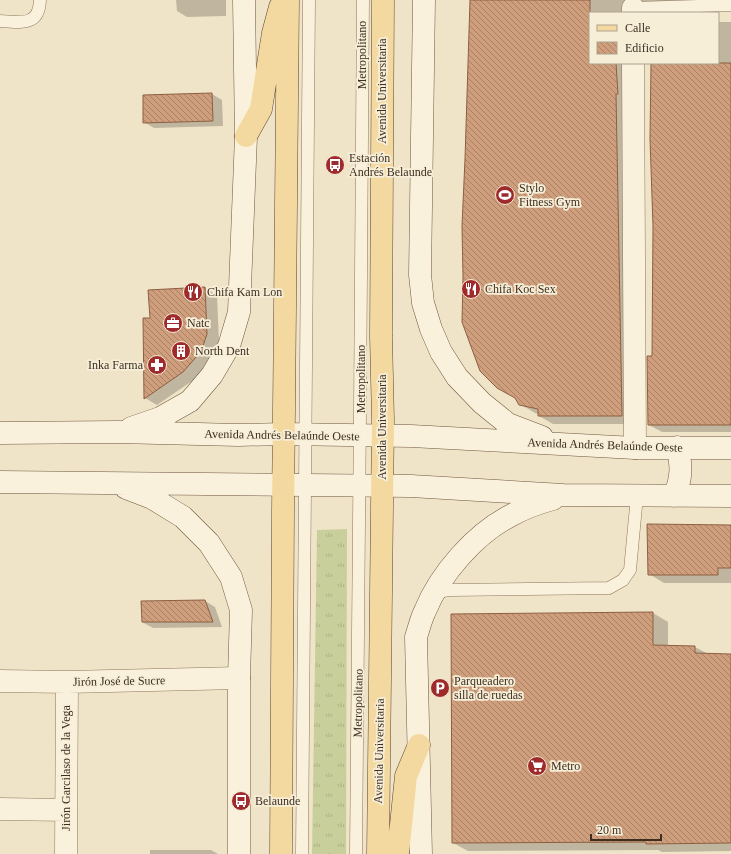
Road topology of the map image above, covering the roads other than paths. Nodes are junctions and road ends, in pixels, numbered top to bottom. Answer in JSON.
{"nodes":[{"id":1,"x":40,"y":0,"type":"edge"},
{"id":2,"x":244,"y":0,"type":"edge"},
{"id":3,"x":282,"y":0,"type":"edge"},
{"id":4,"x":288,"y":0,"type":"edge"},
{"id":5,"x":309,"y":0,"type":"edge"},
{"id":6,"x":362,"y":0,"type":"edge"},
{"id":7,"x":383,"y":0,"type":"edge"},
{"id":8,"x":424,"y":0,"type":"edge"},
{"id":9,"x":731,"y":5,"type":"edge"},
{"id":10,"x":633,"y":10,"type":"edge"},
{"id":11,"x":0,"y":22,"type":"edge"},
{"id":12,"x":633,"y":64,"type":"edge"},
{"id":13,"x":246,"y":136,"type":"junction"},
{"id":14,"x":118,"y":432,"type":"junction"},
{"id":15,"x":0,"y":433,"type":"edge"},
{"id":16,"x":284,"y":434,"type":"junction"},
{"id":17,"x":305,"y":435,"type":"junction"},
{"id":18,"x":360,"y":436,"type":"junction"},
{"id":19,"x":383,"y":436,"type":"junction"},
{"id":20,"x":560,"y":444,"type":"junction"},
{"id":21,"x":635,"y":448,"type":"junction"},
{"id":22,"x":677,"y":448,"type":"junction"},
{"id":23,"x":731,"y":448,"type":"edge"},
{"id":24,"x":0,"y":482,"type":"edge"},
{"id":25,"x":114,"y":484,"type":"junction"},
{"id":26,"x":283,"y":485,"type":"junction"},
{"id":27,"x":305,"y":485,"type":"junction"},
{"id":28,"x":359,"y":485,"type":"junction"},
{"id":29,"x":382,"y":486,"type":"junction"},
{"id":30,"x":563,"y":495,"type":"junction"},
{"id":31,"x":637,"y":496,"type":"junction"},
{"id":32,"x":674,"y":496,"type":"junction"},
{"id":33,"x":731,"y":496,"type":"edge"},
{"id":34,"x":434,"y":592,"type":"junction"},
{"id":35,"x":239,"y":678,"type":"junction"},
{"id":36,"x":0,"y":681,"type":"edge"},
{"id":37,"x":66,"y":682,"type":"junction"},
{"id":38,"x":419,"y":745,"type":"junction"},
{"id":39,"x":0,"y":810,"type":"edge"},
{"id":40,"x":66,"y":810,"type":"junction"},
{"id":41,"x":66,"y":854,"type":"edge"},
{"id":42,"x":239,"y":854,"type":"edge"},
{"id":43,"x":281,"y":854,"type":"edge"},
{"id":44,"x":302,"y":854,"type":"edge"},
{"id":45,"x":356,"y":854,"type":"edge"},
{"id":46,"x":378,"y":854,"type":"edge"},
{"id":47,"x":398,"y":854,"type":"edge"},
{"id":48,"x":421,"y":854,"type":"edge"}],
"edges":[{"from":1,"to":11,"type":"lane"},
{"from":2,"to":13,"type":"street"},
{"from":3,"to":13,"type":"main road"},
{"from":4,"to":16,"type":"main road"},
{"from":5,"to":17,"type":"lane"},
{"from":6,"to":18,"type":"lane","name":"Metropolitano"},
{"from":7,"to":19,"type":"main road","name":"Avenida Universitaria"},
{"from":8,"to":20,"type":"street"},
{"from":9,"to":10,"type":"lane"},
{"from":12,"to":21,"type":"street"},
{"from":13,"to":14,"type":"street"},
{"from":14,"to":15,"type":"street","name":"Avenida Andrés Belaúnde Oeste"},
{"from":14,"to":16,"type":"street","name":"Avenida Andrés Belaúnde Oeste"},
{"from":16,"to":17,"type":"street","name":"Avenida Andrés Belaúnde Oeste"},
{"from":16,"to":26,"type":"main road"},
{"from":17,"to":18,"type":"street","name":"Avenida Andrés Belaúnde Oeste"},
{"from":17,"to":27,"type":"lane"},
{"from":18,"to":19,"type":"street","name":"Avenida Andrés Belaúnde Oeste"},
{"from":18,"to":28,"type":"lane","name":"Metropolitano"},
{"from":19,"to":20,"type":"street","name":"Avenida Andrés Belaúnde Oeste"},
{"from":19,"to":29,"type":"main road","name":"Avenida Universitaria"},
{"from":20,"to":21,"type":"street","name":"Avenida Andrés Belaúnde Oeste"},
{"from":21,"to":22,"type":"street","name":"Avenida Andrés Belaúnde Oeste"},
{"from":22,"to":23,"type":"street","name":"Avenida Andrés Belaúnde Oeste"},
{"from":22,"to":32,"type":"street"},
{"from":24,"to":25,"type":"street"},
{"from":25,"to":26,"type":"street"},
{"from":25,"to":35,"type":"street"},
{"from":26,"to":27,"type":"street"},
{"from":26,"to":43,"type":"main road"},
{"from":27,"to":28,"type":"street"},
{"from":27,"to":44,"type":"lane"},
{"from":28,"to":29,"type":"street"},
{"from":28,"to":45,"type":"lane","name":"Metropolitano"},
{"from":29,"to":30,"type":"street"},
{"from":29,"to":46,"type":"main road","name":"Avenida Universitaria"},
{"from":30,"to":31,"type":"street"},
{"from":30,"to":34,"type":"street"},
{"from":31,"to":32,"type":"street"},
{"from":31,"to":34,"type":"lane"},
{"from":32,"to":33,"type":"street"},
{"from":34,"to":38,"type":"street"},
{"from":35,"to":37,"type":"street","name":"Jirón José de Sucre"},
{"from":35,"to":42,"type":"street"},
{"from":36,"to":37,"type":"street","name":"Jirón José de Sucre"},
{"from":37,"to":40,"type":"street","name":"Jirón Garcilaso de la Vega"},
{"from":38,"to":47,"type":"main road"},
{"from":38,"to":48,"type":"street"},
{"from":39,"to":40,"type":"street"},
{"from":40,"to":41,"type":"street","name":"Jirón Garcilaso de la Vega"}]}
